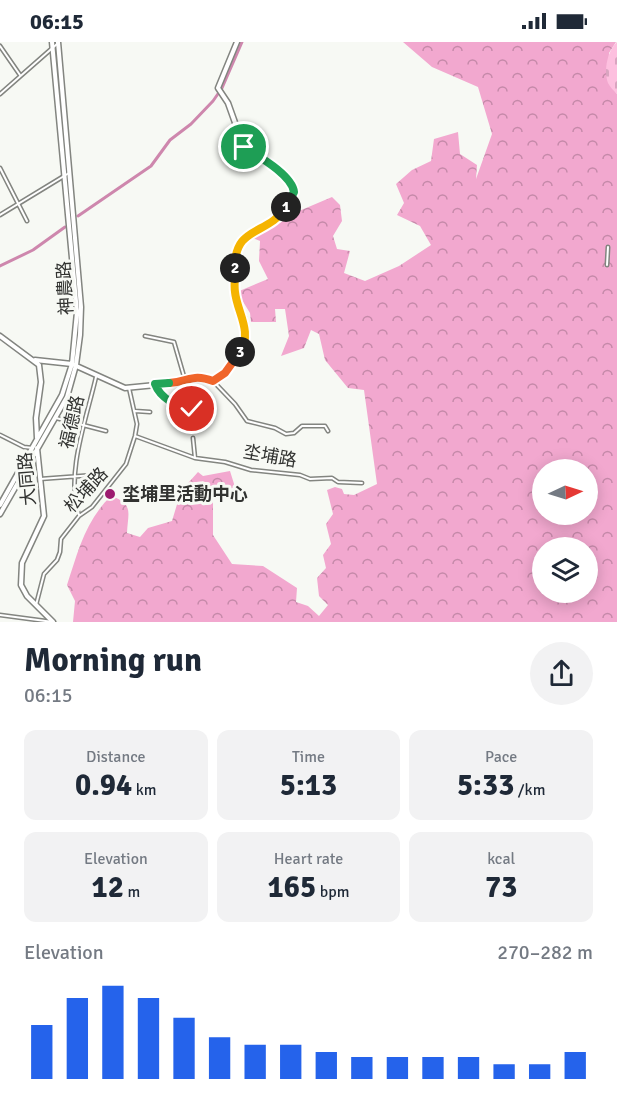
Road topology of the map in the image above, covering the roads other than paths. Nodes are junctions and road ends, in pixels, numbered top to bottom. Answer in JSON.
{"nodes":[{"id":1,"x":52,"y":42,"type":"edge"},
{"id":2,"x":58,"y":42,"type":"edge"},
{"id":3,"x":237,"y":42,"type":"edge"},
{"id":4,"x":0,"y":46,"type":"edge"},
{"id":5,"x":52,"y":49,"type":"junction"},
{"id":6,"x":20,"y":75,"type":"junction"},
{"id":7,"x":0,"y":94,"type":"edge"},
{"id":8,"x":0,"y":168,"type":"edge"},
{"id":9,"x":69,"y":172,"type":"junction"},
{"id":10,"x":64,"y":176,"type":"junction"},
{"id":11,"x":18,"y":203,"type":"junction"},
{"id":12,"x":0,"y":215,"type":"edge"},
{"id":13,"x":27,"y":221,"type":"dead end"},
{"id":14,"x":608,"y":247,"type":"dead end"},
{"id":15,"x":607,"y":265,"type":"dead end"},
{"id":16,"x":0,"y":336,"type":"edge"},
{"id":17,"x":145,"y":336,"type":"dead end"},
{"id":18,"x":35,"y":360,"type":"junction"},
{"id":19,"x":74,"y":365,"type":"junction"},
{"id":20,"x":96,"y":374,"type":"junction"},
{"id":21,"x":185,"y":380,"type":"junction"},
{"id":22,"x":213,"y":381,"type":"junction"},
{"id":23,"x":155,"y":384,"type":"junction"},
{"id":24,"x":129,"y":388,"type":"junction"},
{"id":25,"x":135,"y":411,"type":"junction"},
{"id":26,"x":150,"y":412,"type":"dead end"},
{"id":27,"x":212,"y":413,"type":"dead end"},
{"id":28,"x":54,"y":417,"type":"junction"},
{"id":29,"x":85,"y":425,"type":"junction"},
{"id":30,"x":106,"y":431,"type":"dead end"},
{"id":31,"x":327,"y":431,"type":"dead end"},
{"id":32,"x":0,"y":435,"type":"edge"},
{"id":33,"x":135,"y":436,"type":"junction"},
{"id":34,"x":193,"y":438,"type":"dead end"},
{"id":35,"x":38,"y":439,"type":"junction"},
{"id":36,"x":35,"y":448,"type":"junction"},
{"id":37,"x":195,"y":458,"type":"junction"},
{"id":38,"x":94,"y":474,"type":"dead end"},
{"id":39,"x":73,"y":475,"type":"junction"},
{"id":40,"x":40,"y":479,"type":"junction"},
{"id":41,"x":362,"y":483,"type":"dead end"},
{"id":42,"x":0,"y":505,"type":"edge"},
{"id":43,"x":0,"y":514,"type":"edge"},
{"id":44,"x":80,"y":516,"type":"junction"},
{"id":45,"x":36,"y":605,"type":"junction"},
{"id":46,"x":0,"y":615,"type":"edge"},
{"id":47,"x":53,"y":622,"type":"edge"}],
"edges":[{"from":1,"to":5,"type":"street","name":"神農路"},
{"from":2,"to":5,"type":"street"},
{"from":2,"to":9,"type":"street","name":"神農路"},
{"from":3,"to":22,"type":"street"},
{"from":4,"to":6,"type":"street"},
{"from":5,"to":6,"type":"street"},
{"from":5,"to":10,"type":"street","name":"神農路"},
{"from":6,"to":7,"type":"street"},
{"from":8,"to":11,"type":"street"},
{"from":9,"to":10,"type":"street"},
{"from":9,"to":19,"type":"street","name":"神農路"},
{"from":10,"to":11,"type":"street"},
{"from":10,"to":19,"type":"street","name":"神農路"},
{"from":11,"to":12,"type":"street"},
{"from":11,"to":13,"type":"street"},
{"from":14,"to":15,"type":"street"},
{"from":16,"to":18,"type":"street"},
{"from":17,"to":21,"type":"street"},
{"from":18,"to":19,"type":"street"},
{"from":18,"to":35,"type":"street","name":"大同路"},
{"from":19,"to":20,"type":"street"},
{"from":19,"to":28,"type":"street","name":"神農路"},
{"from":20,"to":24,"type":"street"},
{"from":20,"to":29,"type":"street","name":"福德路"},
{"from":21,"to":22,"type":"street"},
{"from":21,"to":23,"type":"street"},
{"from":22,"to":31,"type":"street"},
{"from":23,"to":24,"type":"street"},
{"from":23,"to":27,"type":"street"},
{"from":24,"to":25,"type":"street","name":"松埔路"},
{"from":25,"to":26,"type":"street"},
{"from":25,"to":33,"type":"street","name":"松埔路"},
{"from":28,"to":29,"type":"street"},
{"from":28,"to":35,"type":"street","name":"神農路"},
{"from":28,"to":36,"type":"street","name":"神農路"},
{"from":29,"to":30,"type":"street"},
{"from":29,"to":39,"type":"street","name":"福德路"},
{"from":32,"to":36,"type":"street"},
{"from":33,"to":37,"type":"street","name":"坔埔路"},
{"from":33,"to":44,"type":"street","name":"松埔路"},
{"from":34,"to":37,"type":"street"},
{"from":35,"to":36,"type":"street","name":"神農路"},
{"from":36,"to":40,"type":"street","name":"大同路"},
{"from":36,"to":42,"type":"street","name":"神農路"},
{"from":36,"to":43,"type":"street","name":"神農路"},
{"from":37,"to":41,"type":"street","name":"坔埔路"},
{"from":38,"to":39,"type":"street"},
{"from":39,"to":40,"type":"street"},
{"from":39,"to":44,"type":"street","name":"福德路"},
{"from":40,"to":45,"type":"street","name":"大同路"},
{"from":44,"to":45,"type":"street","name":"松埔路"},
{"from":45,"to":47,"type":"street","name":"大同路"},
{"from":46,"to":47,"type":"street"}]}
